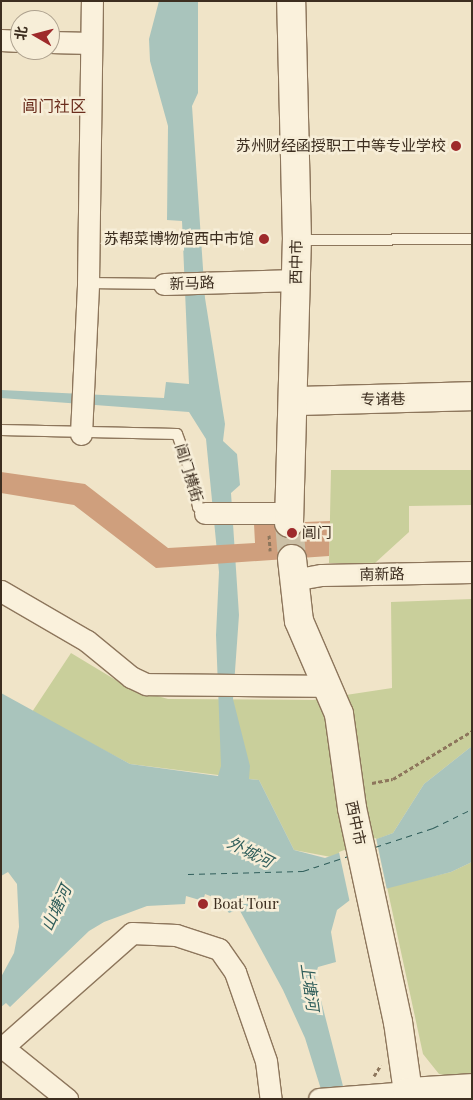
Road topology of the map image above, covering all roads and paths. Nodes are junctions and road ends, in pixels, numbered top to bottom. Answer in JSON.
{"nodes":[{"id":1,"x":92,"y":1,"type":"edge"},
{"id":2,"x":291,"y":1,"type":"edge"},
{"id":3,"x":60,"y":42,"type":"edge"},
{"id":4,"x":91,"y":43,"type":"junction"},
{"id":5,"x":472,"y":239,"type":"edge"},
{"id":6,"x":297,"y":240,"type":"junction"},
{"id":7,"x":296,"y":280,"type":"junction"},
{"id":8,"x":88,"y":283,"type":"junction"},
{"id":9,"x":164,"y":284,"type":"joint"},
{"id":10,"x":472,"y":396,"type":"edge"},
{"id":11,"x":295,"y":401,"type":"junction"},
{"id":12,"x":1,"y":430,"type":"edge"},
{"id":13,"x":81,"y":434,"type":"junction"},
{"id":14,"x":205,"y":512,"type":"joint"},
{"id":15,"x":289,"y":518,"type":"joint"},
{"id":16,"x":292,"y":569,"type":"joint"},
{"id":17,"x":472,"y":572,"type":"edge"},
{"id":18,"x":1,"y":591,"type":"edge"},
{"id":19,"x":329,"y":686,"type":"junction"},
{"id":20,"x":472,"y":731,"type":"edge"},
{"id":21,"x":372,"y":784,"type":"dead end"},
{"id":22,"x":2,"y":1046,"type":"edge"},
{"id":23,"x":472,"y":1088,"type":"edge"},
{"id":24,"x":408,"y":1095,"type":"edge"},
{"id":25,"x":67,"y":1099,"type":"edge"},
{"id":26,"x":272,"y":1099,"type":"edge"},
{"id":27,"x":319,"y":1099,"type":"edge"}],
"edges":[{"from":1,"to":4,"type":"street"},
{"from":2,"to":6,"type":"main road","name":"西中市"},
{"from":3,"to":4,"type":"street"},
{"from":4,"to":8,"type":"street"},
{"from":5,"to":6,"type":"lane"},
{"from":6,"to":7,"type":"main road","name":"西中市"},
{"from":7,"to":9,"type":"street","name":"新马路"},
{"from":7,"to":11,"type":"main road","name":"西中市"},
{"from":8,"to":9,"type":"lane","name":"新马路"},
{"from":8,"to":13,"type":"street"},
{"from":10,"to":11,"type":"main road","name":"专诸巷"},
{"from":11,"to":15,"type":"main road","name":"西中市"},
{"from":12,"to":13,"type":"lane","name":"阊门横街"},
{"from":13,"to":14,"type":"lane","name":"阊门横街"},
{"from":14,"to":15,"type":"street","name":"阊门横街"},
{"from":16,"to":17,"type":"street","name":"南新路"},
{"from":16,"to":19,"type":"main road","name":"西中市"},
{"from":18,"to":19,"type":"street"},
{"from":19,"to":24,"type":"main road","name":"西中市"},
{"from":20,"to":21,"type":"path"},
{"from":22,"to":25,"type":"street"},
{"from":22,"to":26,"type":"street"},
{"from":23,"to":24,"type":"main road"},
{"from":24,"to":27,"type":"street"}]}
